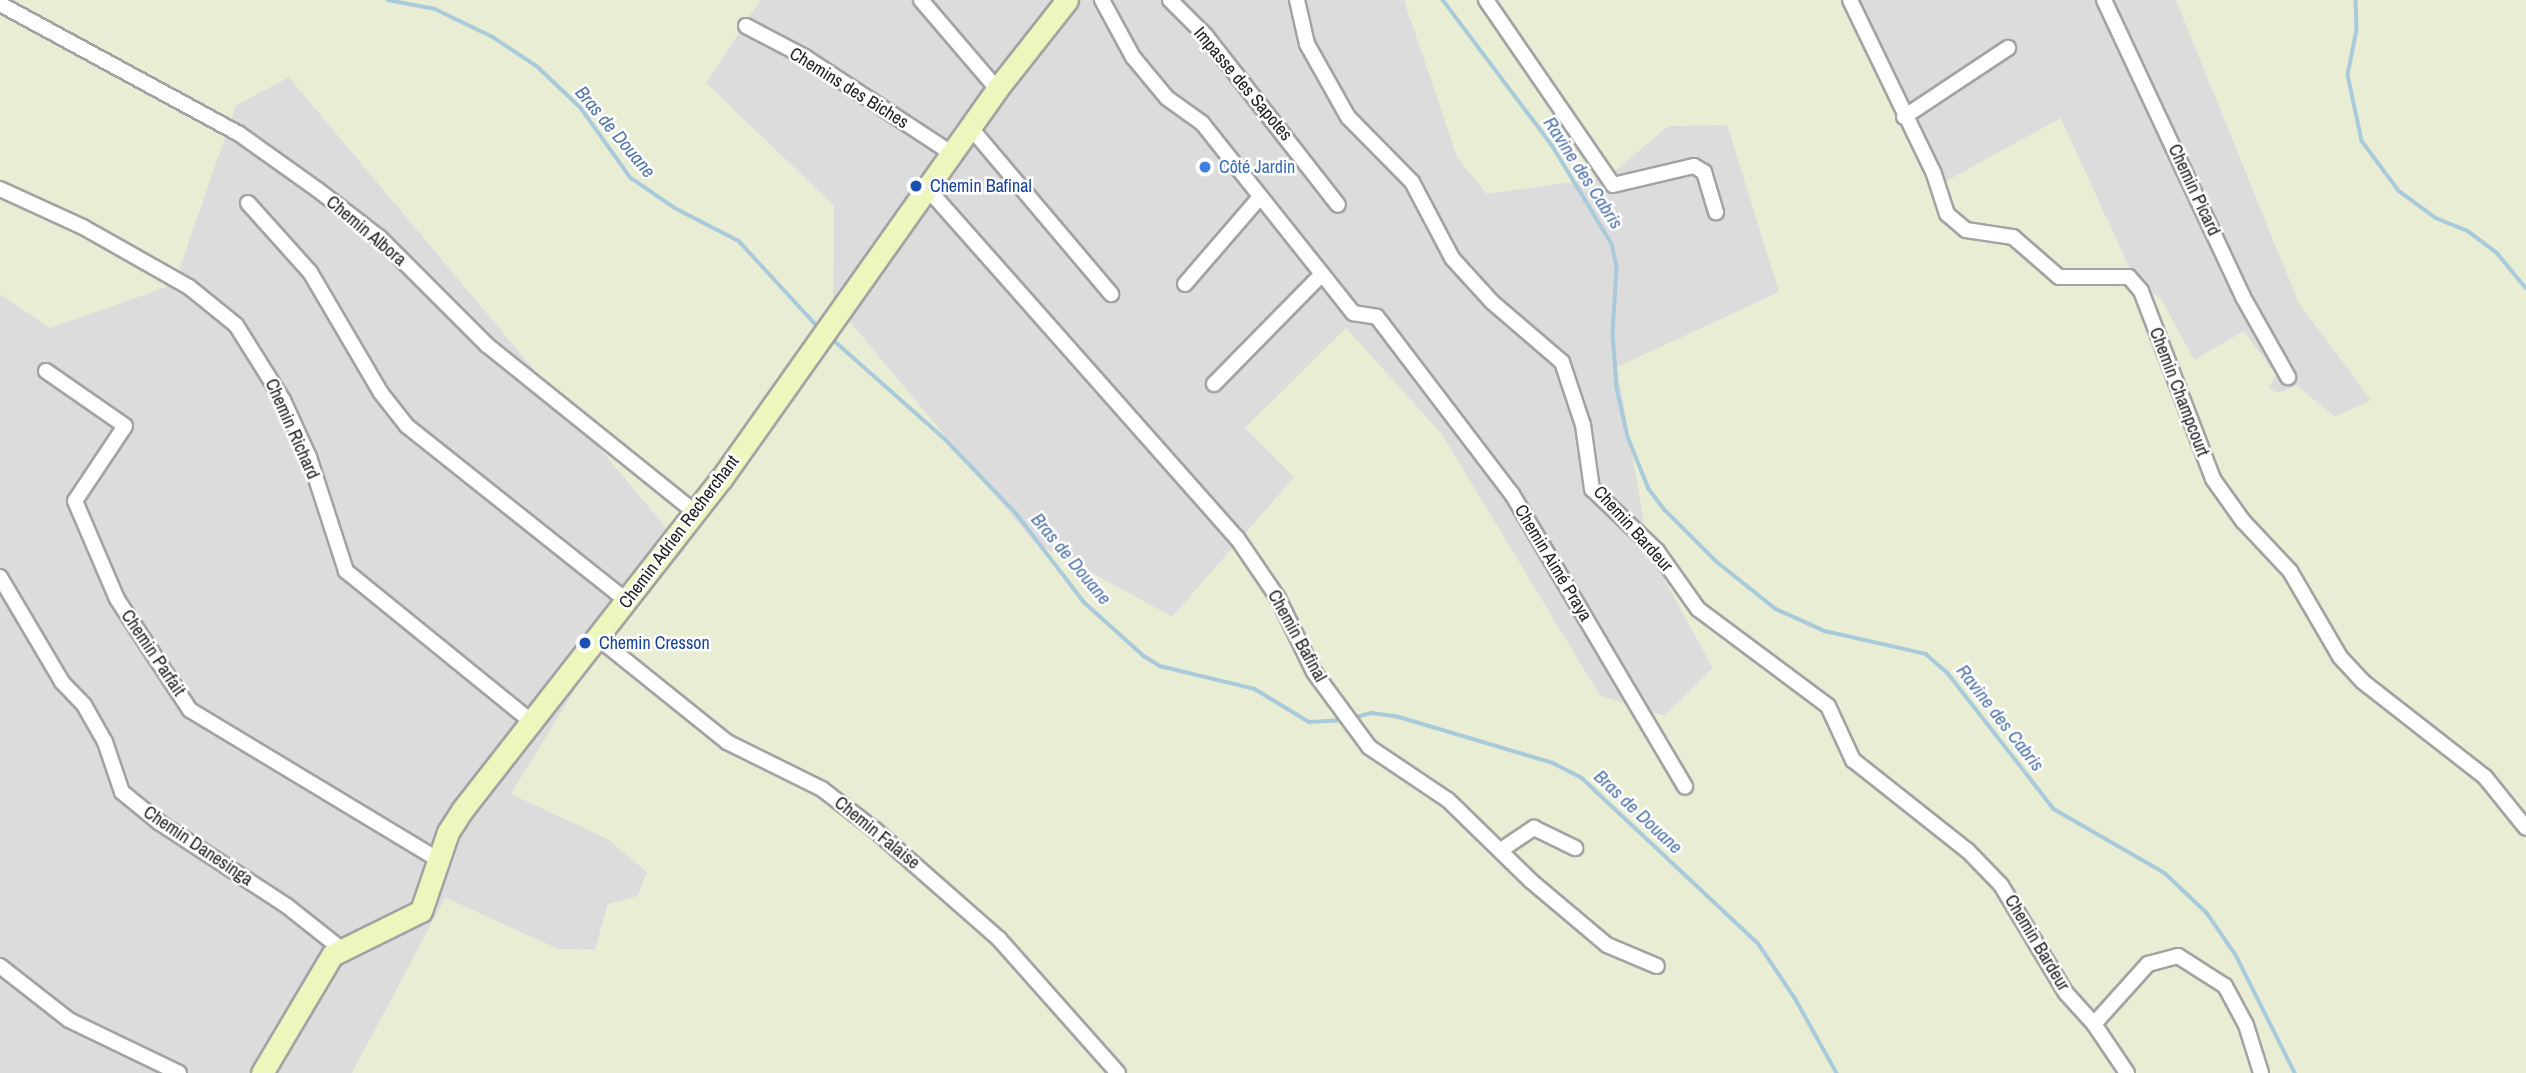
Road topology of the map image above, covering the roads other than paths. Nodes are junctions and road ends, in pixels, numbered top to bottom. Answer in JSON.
{"nodes":[{"id":1,"x":921,"y":0,"type":"edge"},
{"id":2,"x":1067,"y":0,"type":"edge"},
{"id":3,"x":1102,"y":0,"type":"edge"},
{"id":4,"x":1170,"y":0,"type":"edge"},
{"id":5,"x":1297,"y":0,"type":"edge"},
{"id":6,"x":1486,"y":0,"type":"edge"},
{"id":7,"x":1850,"y":0,"type":"edge"},
{"id":8,"x":2104,"y":0,"type":"edge"},
{"id":9,"x":0,"y":4,"type":"edge"},
{"id":10,"x":746,"y":26,"type":"dead end"},
{"id":11,"x":2008,"y":48,"type":"dead end"},
{"id":12,"x":997,"y":89,"type":"junction"},
{"id":13,"x":1904,"y":117,"type":"junction"},
{"id":14,"x":970,"y":127,"type":"junction"},
{"id":15,"x":951,"y":153,"type":"junction"},
{"id":16,"x":927,"y":188,"type":"junction"},
{"id":17,"x":0,"y":189,"type":"edge"},
{"id":18,"x":1259,"y":197,"type":"junction"},
{"id":19,"x":248,"y":203,"type":"dead end"},
{"id":20,"x":1338,"y":205,"type":"dead end"},
{"id":21,"x":1716,"y":212,"type":"dead end"},
{"id":22,"x":1322,"y":274,"type":"junction"},
{"id":23,"x":1185,"y":284,"type":"dead end"},
{"id":24,"x":1111,"y":294,"type":"dead end"},
{"id":25,"x":46,"y":371,"type":"dead end"},
{"id":26,"x":2287,"y":377,"type":"dead end"},
{"id":27,"x":1214,"y":384,"type":"dead end"},
{"id":28,"x":695,"y":512,"type":"junction"},
{"id":29,"x":0,"y":578,"type":"edge"},
{"id":30,"x":627,"y":601,"type":"junction"},
{"id":31,"x":599,"y":639,"type":"junction"},
{"id":32,"x":532,"y":722,"type":"junction"},
{"id":33,"x":1685,"y":787,"type":"dead end"},
{"id":34,"x":2526,"y":828,"type":"edge"},
{"id":35,"x":1575,"y":848,"type":"dead end"},
{"id":36,"x":1501,"y":850,"type":"junction"},
{"id":37,"x":439,"y":860,"type":"junction"},
{"id":38,"x":340,"y":948,"type":"junction"},
{"id":39,"x":0,"y":966,"type":"edge"},
{"id":40,"x":1657,"y":966,"type":"dead end"},
{"id":41,"x":2094,"y":1024,"type":"junction"},
{"id":42,"x":178,"y":1073,"type":"edge"},
{"id":43,"x":262,"y":1073,"type":"edge"},
{"id":44,"x":1118,"y":1073,"type":"edge"},
{"id":45,"x":2127,"y":1073,"type":"edge"},
{"id":46,"x":2260,"y":1073,"type":"edge"}],
"edges":[{"from":1,"to":12,"type":"street"},
{"from":2,"to":12,"type":"main road","name":"Chemin Adrien Recherchant"},
{"from":3,"to":18,"type":"street","name":"Chemin Aimé Praya"},
{"from":4,"to":20,"type":"street","name":"Impasse des Sapotes"},
{"from":5,"to":41,"type":"street","name":"Chemin Bardeur"},
{"from":6,"to":21,"type":"street"},
{"from":7,"to":13,"type":"street","name":"Chemin Champcourt"},
{"from":8,"to":26,"type":"street","name":"Chemin Picard"},
{"from":9,"to":28,"type":"street","name":"Chemin Albora"},
{"from":10,"to":15,"type":"street","name":"Chemins des Biches"},
{"from":11,"to":13,"type":"street"},
{"from":12,"to":14,"type":"main road","name":"Chemin Adrien Recherchant"},
{"from":13,"to":34,"type":"street","name":"Chemin Champcourt"},
{"from":14,"to":15,"type":"main road","name":"Chemin Adrien Recherchant"},
{"from":14,"to":24,"type":"street"},
{"from":15,"to":16,"type":"main road","name":"Chemin Adrien Recherchant"},
{"from":16,"to":28,"type":"main road","name":"Chemin Adrien Recherchant"},
{"from":16,"to":36,"type":"street","name":"Chemin Bafinal"},
{"from":17,"to":32,"type":"street","name":"Chemin Richard"},
{"from":18,"to":22,"type":"street","name":"Chemin Aimé Praya"},
{"from":18,"to":23,"type":"street"},
{"from":19,"to":30,"type":"street"},
{"from":22,"to":27,"type":"street"},
{"from":22,"to":33,"type":"street","name":"Chemin Aimé Praya"},
{"from":25,"to":37,"type":"street","name":"Chemin Parfait"},
{"from":28,"to":30,"type":"main road","name":"Chemin Adrien Recherchant"},
{"from":29,"to":38,"type":"street","name":"Chemin Danesinga"},
{"from":30,"to":31,"type":"main road","name":"Chemin Adrien Recherchant"},
{"from":31,"to":32,"type":"main road","name":"Chemin Adrien Recherchant"},
{"from":31,"to":44,"type":"street","name":"Chemin Falaise"},
{"from":32,"to":37,"type":"main road","name":"Chemin Adrien Recherchant"},
{"from":35,"to":36,"type":"street"},
{"from":36,"to":40,"type":"street","name":"Chemin Bafinal"},
{"from":37,"to":38,"type":"main road","name":"Chemin Adrien Recherchant"},
{"from":38,"to":43,"type":"main road","name":"Chemin Adrien Recherchant"},
{"from":39,"to":42,"type":"street"},
{"from":41,"to":45,"type":"street","name":"Chemin Bardeur"},
{"from":41,"to":46,"type":"street"}]}
